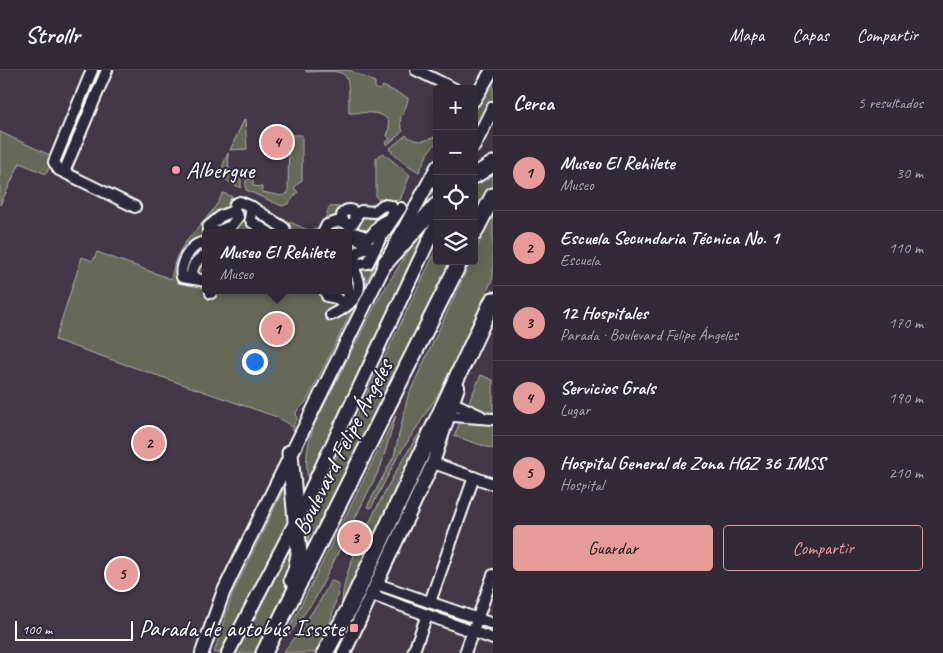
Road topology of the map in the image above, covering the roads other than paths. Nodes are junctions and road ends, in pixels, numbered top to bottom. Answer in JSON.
{"nodes":[{"id":1,"x":92,"y":70,"type":"edge"},
{"id":2,"x":107,"y":70,"type":"edge"},
{"id":3,"x":416,"y":70,"type":"edge"},
{"id":4,"x":492,"y":70,"type":"edge"},
{"id":5,"x":447,"y":85,"type":"edge"},
{"id":6,"x":478,"y":94,"type":"edge"},
{"id":7,"x":493,"y":108,"type":"edge"},
{"id":8,"x":478,"y":138,"type":"edge"},
{"id":9,"x":493,"y":164,"type":"edge"},
{"id":10,"x":64,"y":172,"type":"junction"},
{"id":11,"x":433,"y":174,"type":"edge"},
{"id":12,"x":476,"y":175,"type":"edge"},
{"id":13,"x":493,"y":196,"type":"edge"},
{"id":14,"x":135,"y":207,"type":"dead end"},
{"id":15,"x":252,"y":207,"type":"junction"},
{"id":16,"x":401,"y":208,"type":"dead end"},
{"id":17,"x":433,"y":209,"type":"edge"},
{"id":18,"x":234,"y":211,"type":"junction"},
{"id":19,"x":478,"y":225,"type":"edge"},
{"id":20,"x":208,"y":229,"type":"edge"},
{"id":21,"x":224,"y":229,"type":"edge"},
{"id":22,"x":263,"y":229,"type":"edge"},
{"id":23,"x":284,"y":229,"type":"edge"},
{"id":24,"x":325,"y":229,"type":"edge"},
{"id":25,"x":433,"y":231,"type":"edge"},
{"id":26,"x":352,"y":233,"type":"edge"},
{"id":27,"x":352,"y":239,"type":"edge"},
{"id":28,"x":202,"y":244,"type":"edge"},
{"id":29,"x":202,"y":258,"type":"edge"},
{"id":30,"x":352,"y":258,"type":"edge"},
{"id":31,"x":386,"y":262,"type":"junction"},
{"id":32,"x":458,"y":265,"type":"edge"},
{"id":33,"x":352,"y":267,"type":"edge"},
{"id":34,"x":352,"y":270,"type":"edge"},
{"id":35,"x":197,"y":281,"type":"edge"},
{"id":36,"x":326,"y":294,"type":"edge"},
{"id":37,"x":339,"y":294,"type":"edge"},
{"id":38,"x":349,"y":294,"type":"edge"},
{"id":39,"x":493,"y":300,"type":"edge"},
{"id":40,"x":342,"y":303,"type":"junction"},
{"id":41,"x":331,"y":315,"type":"dead end"},
{"id":42,"x":447,"y":409,"type":"junction"},
{"id":43,"x":490,"y":419,"type":"edge"},
{"id":44,"x":290,"y":453,"type":"junction"},
{"id":45,"x":433,"y":463,"type":"junction"},
{"id":46,"x":474,"y":477,"type":"junction"},
{"id":47,"x":493,"y":484,"type":"edge"},
{"id":48,"x":297,"y":519,"type":"junction"},
{"id":49,"x":493,"y":574,"type":"edge"},
{"id":50,"x":375,"y":590,"type":"junction"},
{"id":51,"x":430,"y":602,"type":"junction"},
{"id":52,"x":427,"y":615,"type":"junction"},
{"id":53,"x":478,"y":619,"type":"junction"},
{"id":54,"x":493,"y":624,"type":"edge"},
{"id":55,"x":473,"y":631,"type":"junction"},
{"id":56,"x":493,"y":639,"type":"edge"},
{"id":57,"x":267,"y":646,"type":"edge"},
{"id":58,"x":200,"y":652,"type":"edge"},
{"id":59,"x":228,"y":653,"type":"edge"},
{"id":60,"x":325,"y":653,"type":"edge"},
{"id":61,"x":344,"y":653,"type":"edge"},
{"id":62,"x":413,"y":653,"type":"edge"},
{"id":63,"x":465,"y":653,"type":"edge"}],
"edges":[{"from":1,"to":10,"type":"street"},
{"from":2,"to":10,"type":"street"},
{"from":3,"to":5,"type":"street"},
{"from":4,"to":6,"type":"main road"},
{"from":7,"to":8,"type":"main road"},
{"from":9,"to":12,"type":"highway"},
{"from":10,"to":14,"type":"street"},
{"from":11,"to":31,"type":"main road"},
{"from":13,"to":19,"type":"highway"},
{"from":15,"to":18,"type":"street"},
{"from":15,"to":22,"type":"street"},
{"from":15,"to":23,"type":"street"},
{"from":16,"to":33,"type":"street"},
{"from":17,"to":31,"type":"highway"},
{"from":18,"to":20,"type":"street"},
{"from":18,"to":21,"type":"street"},
{"from":24,"to":26,"type":"street"},
{"from":25,"to":48,"type":"main road"},
{"from":27,"to":30,"type":"street"},
{"from":28,"to":35,"type":"street"},
{"from":29,"to":35,"type":"street"},
{"from":31,"to":44,"type":"main road"},
{"from":32,"to":57,"type":"highway","name":"Boulevard Felipe Ángeles"},
{"from":34,"to":41,"type":"street"},
{"from":36,"to":40,"type":"street"},
{"from":37,"to":40,"type":"street"},
{"from":38,"to":40,"type":"street"},
{"from":39,"to":42,"type":"highway"},
{"from":42,"to":43,"type":"street"},
{"from":42,"to":45,"type":"main road"},
{"from":42,"to":60,"type":"highway"},
{"from":44,"to":48,"type":"highway"},
{"from":44,"to":58,"type":"main road"},
{"from":45,"to":46,"type":"street"},
{"from":45,"to":50,"type":"main road"},
{"from":46,"to":47,"type":"street"},
{"from":46,"to":51,"type":"street"},
{"from":48,"to":57,"type":"highway"},
{"from":48,"to":59,"type":"main road"},
{"from":49,"to":53,"type":"street"},
{"from":50,"to":51,"type":"street"},
{"from":50,"to":52,"type":"street"},
{"from":50,"to":61,"type":"main road"},
{"from":51,"to":53,"type":"street"},
{"from":52,"to":55,"type":"street"},
{"from":52,"to":62,"type":"street"},
{"from":53,"to":54,"type":"street"},
{"from":53,"to":55,"type":"street"},
{"from":55,"to":56,"type":"street"},
{"from":55,"to":63,"type":"street"}]}
